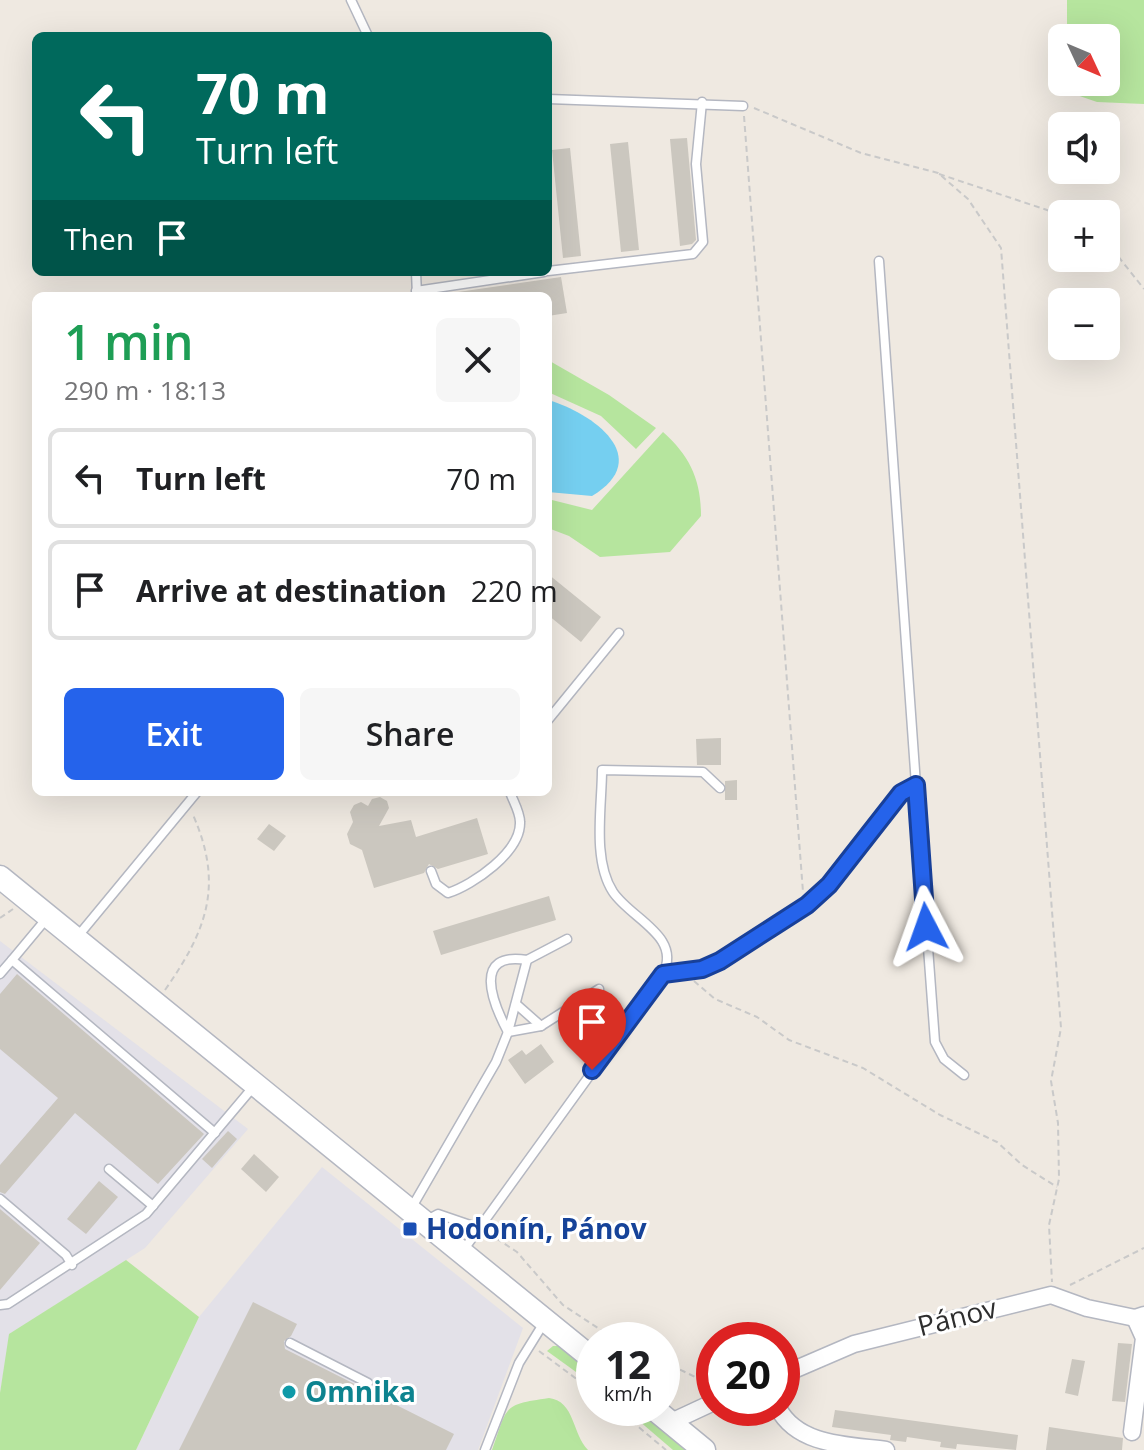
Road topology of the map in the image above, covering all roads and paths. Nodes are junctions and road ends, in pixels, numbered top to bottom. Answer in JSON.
{"nodes":[{"id":1,"x":351,"y":0,"type":"edge"},
{"id":2,"x":366,"y":32,"type":"edge"},
{"id":3,"x":552,"y":99,"type":"edge"},
{"id":4,"x":702,"y":102,"type":"junction"},
{"id":5,"x":743,"y":106,"type":"junction"},
{"id":6,"x":938,"y":173,"type":"junction"},
{"id":7,"x":1048,"y":210,"type":"edge"},
{"id":8,"x":1120,"y":259,"type":"edge"},
{"id":9,"x":879,"y":261,"type":"dead end"},
{"id":10,"x":552,"y":271,"type":"edge"},
{"id":11,"x":521,"y":276,"type":"edge"},
{"id":12,"x":1144,"y":289,"type":"edge"},
{"id":13,"x":423,"y":292,"type":"edge"},
{"id":14,"x":619,"y":633,"type":"dead end"},
{"id":15,"x":552,"y":715,"type":"edge"},
{"id":16,"x":916,"y":785,"type":"junction"},
{"id":17,"x":720,"y":788,"type":"dead end"},
{"id":18,"x":194,"y":796,"type":"edge"},
{"id":19,"x":511,"y":796,"type":"edge"},
{"id":20,"x":188,"y":803,"type":"junction"},
{"id":21,"x":431,"y":871,"type":"dead end"},
{"id":22,"x":0,"y":877,"type":"edge"},
{"id":23,"x":804,"y":907,"type":"junction"},
{"id":24,"x":49,"y":916,"type":"junction"},
{"id":25,"x":75,"y":939,"type":"junction"},
{"id":26,"x":567,"y":939,"type":"dead end"},
{"id":27,"x":12,"y":960,"type":"junction"},
{"id":28,"x":527,"y":960,"type":"junction"},
{"id":29,"x":684,"y":972,"type":"junction"},
{"id":30,"x":0,"y":974,"type":"edge"},
{"id":31,"x":663,"y":974,"type":"junction"},
{"id":32,"x":599,"y":989,"type":"dead end"},
{"id":33,"x":155,"y":1004,"type":"junction"},
{"id":34,"x":516,"y":1004,"type":"junction"},
{"id":35,"x":541,"y":1026,"type":"junction"},
{"id":36,"x":508,"y":1032,"type":"junction"},
{"id":37,"x":964,"y":1075,"type":"dead end"},
{"id":38,"x":254,"y":1085,"type":"junction"},
{"id":39,"x":215,"y":1133,"type":"junction"},
{"id":40,"x":109,"y":1169,"type":"dead end"},
{"id":41,"x":1057,"y":1187,"type":"junction"},
{"id":42,"x":0,"y":1199,"type":"edge"},
{"id":43,"x":153,"y":1206,"type":"junction"},
{"id":44,"x":417,"y":1217,"type":"junction"},
{"id":45,"x":476,"y":1227,"type":"junction"},
{"id":46,"x":1144,"y":1248,"type":"edge"},
{"id":47,"x":461,"y":1252,"type":"junction"},
{"id":48,"x":72,"y":1265,"type":"junction"},
{"id":49,"x":1051,"y":1295,"type":"junction"},
{"id":50,"x":0,"y":1305,"type":"edge"},
{"id":51,"x":1140,"y":1316,"type":"edge"},
{"id":52,"x":545,"y":1320,"type":"junction"},
{"id":53,"x":589,"y":1322,"type":"edge"},
{"id":54,"x":290,"y":1343,"type":"dead end"},
{"id":55,"x":529,"y":1343,"type":"junction"},
{"id":56,"x":576,"y":1345,"type":"edge"},
{"id":57,"x":800,"y":1367,"type":"edge"},
{"id":58,"x":576,"y":1378,"type":"edge"},
{"id":59,"x":368,"y":1383,"type":"dead end"},
{"id":60,"x":637,"y":1426,"type":"edge"},
{"id":61,"x":675,"y":1426,"type":"edge"},
{"id":62,"x":791,"y":1426,"type":"edge"},
{"id":63,"x":1132,"y":1432,"type":"dead end"},
{"id":64,"x":827,"y":1446,"type":"edge"},
{"id":65,"x":485,"y":1450,"type":"edge"},
{"id":66,"x":666,"y":1450,"type":"edge"},
{"id":67,"x":704,"y":1450,"type":"edge"},
{"id":68,"x":886,"y":1450,"type":"edge"}],
"edges":[{"from":1,"to":2,"type":"lane"},
{"from":3,"to":4,"type":"lane"},
{"from":4,"to":5,"type":"lane"},
{"from":4,"to":10,"type":"lane"},
{"from":5,"to":6,"type":"path"},
{"from":5,"to":23,"type":"path"},
{"from":6,"to":7,"type":"path"},
{"from":6,"to":41,"type":"path"},
{"from":8,"to":12,"type":"path"},
{"from":9,"to":16,"type":"lane"},
{"from":11,"to":13,"type":"lane"},
{"from":14,"to":15,"type":"lane"},
{"from":16,"to":23,"type":"lane"},
{"from":16,"to":37,"type":"lane"},
{"from":17,"to":31,"type":"lane"},
{"from":18,"to":20,"type":"lane"},
{"from":19,"to":21,"type":"lane"},
{"from":20,"to":25,"type":"lane"},
{"from":20,"to":33,"type":"path"},
{"from":22,"to":24,"type":"main road"},
{"from":23,"to":29,"type":"lane"},
{"from":24,"to":25,"type":"main road"},
{"from":24,"to":27,"type":"lane"},
{"from":25,"to":33,"type":"main road"},
{"from":26,"to":28,"type":"lane"},
{"from":27,"to":30,"type":"lane"},
{"from":27,"to":39,"type":"lane"},
{"from":28,"to":34,"type":"lane"},
{"from":28,"to":36,"type":"lane"},
{"from":29,"to":31,"type":"lane"},
{"from":29,"to":41,"type":"path"},
{"from":31,"to":45,"type":"lane"},
{"from":32,"to":35,"type":"lane"},
{"from":33,"to":38,"type":"main road"},
{"from":34,"to":35,"type":"lane"},
{"from":34,"to":36,"type":"lane"},
{"from":35,"to":36,"type":"lane"},
{"from":36,"to":44,"type":"lane"},
{"from":38,"to":39,"type":"lane"},
{"from":38,"to":44,"type":"main road"},
{"from":39,"to":43,"type":"lane"},
{"from":40,"to":43,"type":"lane"},
{"from":41,"to":49,"type":"path"},
{"from":42,"to":48,"type":"lane"},
{"from":43,"to":48,"type":"lane"},
{"from":44,"to":45,"type":"lane"},
{"from":44,"to":47,"type":"main road"},
{"from":45,"to":47,"type":"lane"},
{"from":45,"to":53,"type":"path"},
{"from":46,"to":49,"type":"path"},
{"from":47,"to":52,"type":"main road"},
{"from":48,"to":50,"type":"lane"},
{"from":49,"to":51,"type":"street"},
{"from":49,"to":57,"type":"street","name":"Pánov"},
{"from":51,"to":63,"type":"street"},
{"from":52,"to":55,"type":"lane"},
{"from":52,"to":56,"type":"main road"},
{"from":54,"to":59,"type":"lane"},
{"from":55,"to":58,"type":"path"},
{"from":55,"to":65,"type":"lane"},
{"from":60,"to":66,"type":"path"},
{"from":61,"to":67,"type":"main road"},
{"from":62,"to":64,"type":"street"},
{"from":64,"to":68,"type":"street"}]}
